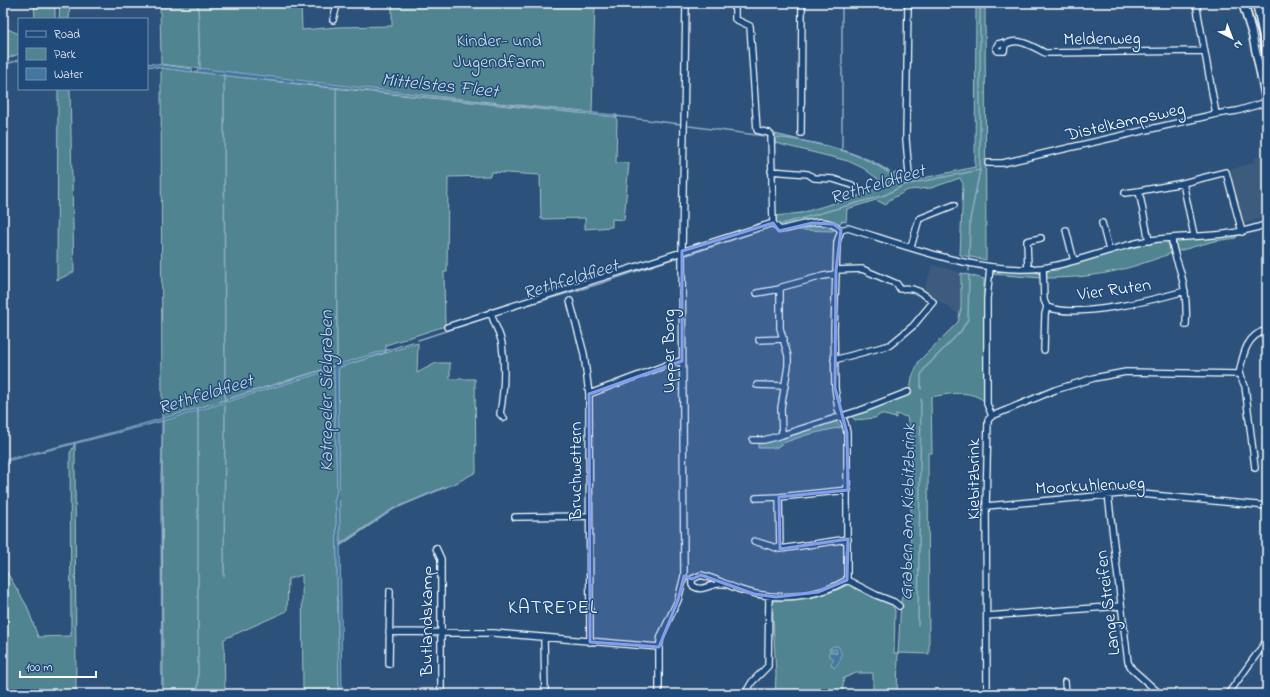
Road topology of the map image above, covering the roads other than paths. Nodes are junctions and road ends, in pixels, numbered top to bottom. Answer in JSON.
{"nodes":[{"id":1,"x":336,"y":3,"type":"edge"},
{"id":2,"x":686,"y":3,"type":"edge"},
{"id":3,"x":735,"y":3,"type":"edge"},
{"id":4,"x":802,"y":3,"type":"edge"},
{"id":5,"x":908,"y":3,"type":"edge"},
{"id":6,"x":1196,"y":3,"type":"edge"},
{"id":7,"x":1243,"y":3,"type":"edge"},
{"id":8,"x":1257,"y":3,"type":"edge"},
{"id":9,"x":333,"y":20,"type":"dead end"},
{"id":10,"x":1005,"y":45,"type":"dead end"},
{"id":11,"x":1203,"y":51,"type":"junction"},
{"id":12,"x":1267,"y":51,"type":"edge"},
{"id":13,"x":1267,"y":102,"type":"edge"},
{"id":14,"x":1216,"y":114,"type":"junction"},
{"id":15,"x":801,"y":133,"type":"dead end"},
{"id":16,"x":988,"y":163,"type":"dead end"},
{"id":17,"x":771,"y":171,"type":"junction"},
{"id":18,"x":909,"y":174,"type":"dead end"},
{"id":19,"x":1182,"y":183,"type":"junction"},
{"id":20,"x":852,"y":185,"type":"dead end"},
{"id":21,"x":1139,"y":191,"type":"junction"},
{"id":22,"x":1124,"y":193,"type":"dead end"},
{"id":23,"x":954,"y":205,"type":"dead end"},
{"id":24,"x":773,"y":223,"type":"junction"},
{"id":25,"x":1102,"y":223,"type":"dead end"},
{"id":26,"x":1267,"y":224,"type":"edge"},
{"id":27,"x":1066,"y":230,"type":"dead end"},
{"id":28,"x":840,"y":232,"type":"junction"},
{"id":29,"x":1242,"y":232,"type":"junction"},
{"id":30,"x":1194,"y":235,"type":"junction"},
{"id":31,"x":1041,"y":238,"type":"dead end"},
{"id":32,"x":1172,"y":238,"type":"junction"},
{"id":33,"x":1149,"y":241,"type":"junction"},
{"id":34,"x":911,"y":247,"type":"junction"},
{"id":35,"x":1109,"y":250,"type":"junction"},
{"id":36,"x":682,"y":251,"type":"junction"},
{"id":37,"x":1074,"y":261,"type":"junction"},
{"id":38,"x":990,"y":267,"type":"junction"},
{"id":39,"x":1043,"y":268,"type":"junction"},
{"id":40,"x":1028,"y":269,"type":"junction"},
{"id":41,"x":836,"y":272,"type":"junction"},
{"id":42,"x":780,"y":289,"type":"junction"},
{"id":43,"x":1185,"y":291,"type":"junction"},
{"id":44,"x":757,"y":293,"type":"dead end"},
{"id":45,"x":570,"y":301,"type":"dead end"},
{"id":46,"x":1047,"y":307,"type":"junction"},
{"id":47,"x":491,"y":312,"type":"junction"},
{"id":48,"x":1186,"y":325,"type":"dead end"},
{"id":49,"x":447,"y":327,"type":"dead end"},
{"id":50,"x":1267,"y":330,"type":"edge"},
{"id":51,"x":784,"y":339,"type":"junction"},
{"id":52,"x":759,"y":340,"type":"dead end"},
{"id":53,"x":1044,"y":350,"type":"dead end"},
{"id":54,"x":834,"y":360,"type":"junction"},
{"id":55,"x":682,"y":361,"type":"junction"},
{"id":56,"x":1239,"y":374,"type":"junction"},
{"id":57,"x":757,"y":385,"type":"dead end"},
{"id":58,"x":785,"y":386,"type":"junction"},
{"id":59,"x":908,"y":392,"type":"dead end"},
{"id":60,"x":588,"y":394,"type":"junction"},
{"id":61,"x":842,"y":416,"type":"junction"},
{"id":62,"x":992,"y":416,"type":"junction"},
{"id":63,"x":504,"y":418,"type":"dead end"},
{"id":64,"x":782,"y":435,"type":"junction"},
{"id":65,"x":753,"y":440,"type":"dead end"},
{"id":66,"x":1255,"y":468,"type":"dead end"},
{"id":67,"x":848,"y":490,"type":"junction"},
{"id":68,"x":1108,"y":494,"type":"junction"},
{"id":69,"x":779,"y":497,"type":"junction"},
{"id":70,"x":756,"y":498,"type":"dead end"},
{"id":71,"x":986,"y":506,"type":"junction"},
{"id":72,"x":1267,"y":506,"type":"edge"},
{"id":73,"x":589,"y":516,"type":"junction"},
{"id":74,"x":516,"y":517,"type":"dead end"},
{"id":75,"x":848,"y":539,"type":"junction"},
{"id":76,"x":754,"y":542,"type":"dead end"},
{"id":77,"x":436,"y":548,"type":"dead end"},
{"id":78,"x":780,"y":549,"type":"junction"},
{"id":79,"x":684,"y":576,"type":"junction"},
{"id":80,"x":692,"y":579,"type":"junction"},
{"id":81,"x":847,"y":580,"type":"junction"},
{"id":82,"x":723,"y":584,"type":"junction"},
{"id":83,"x":390,"y":591,"type":"dead end"},
{"id":84,"x":769,"y":596,"type":"junction"},
{"id":85,"x":899,"y":606,"type":"dead end"},
{"id":86,"x":1121,"y":606,"type":"junction"},
{"id":87,"x":987,"y":616,"type":"junction"},
{"id":88,"x":389,"y":632,"type":"junction"},
{"id":89,"x":441,"y":633,"type":"junction"},
{"id":90,"x":544,"y":637,"type":"junction"},
{"id":91,"x":1267,"y":640,"type":"edge"},
{"id":92,"x":590,"y":642,"type":"junction"},
{"id":93,"x":659,"y":647,"type":"junction"},
{"id":94,"x":388,"y":664,"type":"dead end"},
{"id":95,"x":1065,"y":682,"type":"dead end"},
{"id":96,"x":441,"y":694,"type":"edge"},
{"id":97,"x":545,"y":694,"type":"edge"},
{"id":98,"x":659,"y":694,"type":"edge"},
{"id":99,"x":745,"y":694,"type":"edge"},
{"id":100,"x":987,"y":694,"type":"edge"},
{"id":101,"x":1066,"y":694,"type":"edge"},
{"id":102,"x":1160,"y":694,"type":"edge"},
{"id":103,"x":1228,"y":694,"type":"edge"}],
"edges":[{"from":1,"to":9,"type":"street"},
{"from":2,"to":36,"type":"street","name":"Upper Borg"},
{"from":3,"to":17,"type":"street"},
{"from":4,"to":15,"type":"street"},
{"from":5,"to":18,"type":"street"},
{"from":6,"to":11,"type":"street"},
{"from":7,"to":13,"type":"main road"},
{"from":8,"to":12,"type":"main road"},
{"from":10,"to":11,"type":"street","name":"Meldenweg"},
{"from":11,"to":14,"type":"street"},
{"from":13,"to":14,"type":"street","name":"Distelkampsweg"},
{"from":14,"to":16,"type":"street","name":"Distelkampsweg"},
{"from":17,"to":20,"type":"street"},
{"from":17,"to":24,"type":"street"},
{"from":19,"to":21,"type":"street"},
{"from":19,"to":29,"type":"street"},
{"from":19,"to":30,"type":"street"},
{"from":21,"to":22,"type":"street"},
{"from":21,"to":33,"type":"street"},
{"from":23,"to":34,"type":"street"},
{"from":24,"to":28,"type":"street"},
{"from":24,"to":36,"type":"street"},
{"from":25,"to":35,"type":"street"},
{"from":26,"to":29,"type":"street"},
{"from":27,"to":37,"type":"street"},
{"from":28,"to":34,"type":"street"},
{"from":28,"to":41,"type":"street"},
{"from":29,"to":30,"type":"street"},
{"from":30,"to":32,"type":"street"},
{"from":31,"to":40,"type":"street"},
{"from":32,"to":33,"type":"street"},
{"from":32,"to":43,"type":"street"},
{"from":33,"to":35,"type":"street"},
{"from":34,"to":38,"type":"street"},
{"from":35,"to":37,"type":"street"},
{"from":36,"to":47,"type":"street"},
{"from":36,"to":55,"type":"street","name":"Upper Borg"},
{"from":37,"to":39,"type":"street"},
{"from":38,"to":40,"type":"street"},
{"from":38,"to":62,"type":"street","name":"Kiebitzbrink"},
{"from":39,"to":40,"type":"street"},
{"from":39,"to":46,"type":"street"},
{"from":41,"to":42,"type":"street"},
{"from":41,"to":54,"type":"street"},
{"from":41,"to":54,"type":"street"},
{"from":42,"to":44,"type":"street"},
{"from":42,"to":51,"type":"street"},
{"from":43,"to":46,"type":"street","name":"Vier Ruten"},
{"from":43,"to":48,"type":"street"},
{"from":45,"to":60,"type":"street","name":"Bruchwettern"},
{"from":46,"to":53,"type":"street"},
{"from":47,"to":49,"type":"street"},
{"from":47,"to":63,"type":"street"},
{"from":50,"to":56,"type":"street"},
{"from":51,"to":52,"type":"street"},
{"from":51,"to":58,"type":"street"},
{"from":54,"to":61,"type":"street"},
{"from":55,"to":60,"type":"street"},
{"from":55,"to":79,"type":"street","name":"Upper Borg"},
{"from":56,"to":62,"type":"street"},
{"from":56,"to":66,"type":"street"},
{"from":57,"to":58,"type":"street"},
{"from":58,"to":64,"type":"street"},
{"from":59,"to":61,"type":"street"},
{"from":60,"to":73,"type":"street","name":"Bruchwettern"},
{"from":61,"to":64,"type":"street"},
{"from":61,"to":67,"type":"street"},
{"from":62,"to":71,"type":"street","name":"Kiebitzbrink"},
{"from":64,"to":65,"type":"street"},
{"from":67,"to":69,"type":"street"},
{"from":67,"to":75,"type":"street"},
{"from":68,"to":71,"type":"street","name":"Moorkuhlenweg"},
{"from":68,"to":72,"type":"street","name":"Moorkuhlenweg"},
{"from":68,"to":86,"type":"street","name":"Lange Streifen"},
{"from":69,"to":70,"type":"street"},
{"from":69,"to":78,"type":"street"},
{"from":71,"to":87,"type":"street","name":"Kiebitzbrink"},
{"from":73,"to":74,"type":"street"},
{"from":73,"to":92,"type":"street","name":"Bruchwettern"},
{"from":75,"to":78,"type":"street"},
{"from":75,"to":81,"type":"street"},
{"from":76,"to":78,"type":"street"},
{"from":77,"to":89,"type":"street","name":"Butlandskamp"},
{"from":79,"to":80,"type":"street"},
{"from":79,"to":93,"type":"street","name":"Upper Borg"},
{"from":80,"to":82,"type":"street"},
{"from":80,"to":82,"type":"street"},
{"from":81,"to":84,"type":"street"},
{"from":81,"to":85,"type":"street"},
{"from":82,"to":84,"type":"street"},
{"from":83,"to":88,"type":"street","name":"Butlandskamp"},
{"from":84,"to":99,"type":"street"},
{"from":86,"to":87,"type":"street"},
{"from":86,"to":102,"type":"street","name":"Lange Streifen"},
{"from":87,"to":100,"type":"street","name":"Kiebitzbrink"},
{"from":88,"to":89,"type":"street"},
{"from":88,"to":94,"type":"street","name":"Butlandskamp"},
{"from":89,"to":90,"type":"street"},
{"from":89,"to":96,"type":"street","name":"Butlandskamp"},
{"from":90,"to":92,"type":"street"},
{"from":90,"to":97,"type":"street"},
{"from":91,"to":103,"type":"street"},
{"from":92,"to":93,"type":"street"},
{"from":93,"to":98,"type":"street","name":"Upper Borg"},
{"from":95,"to":101,"type":"street"}]}
